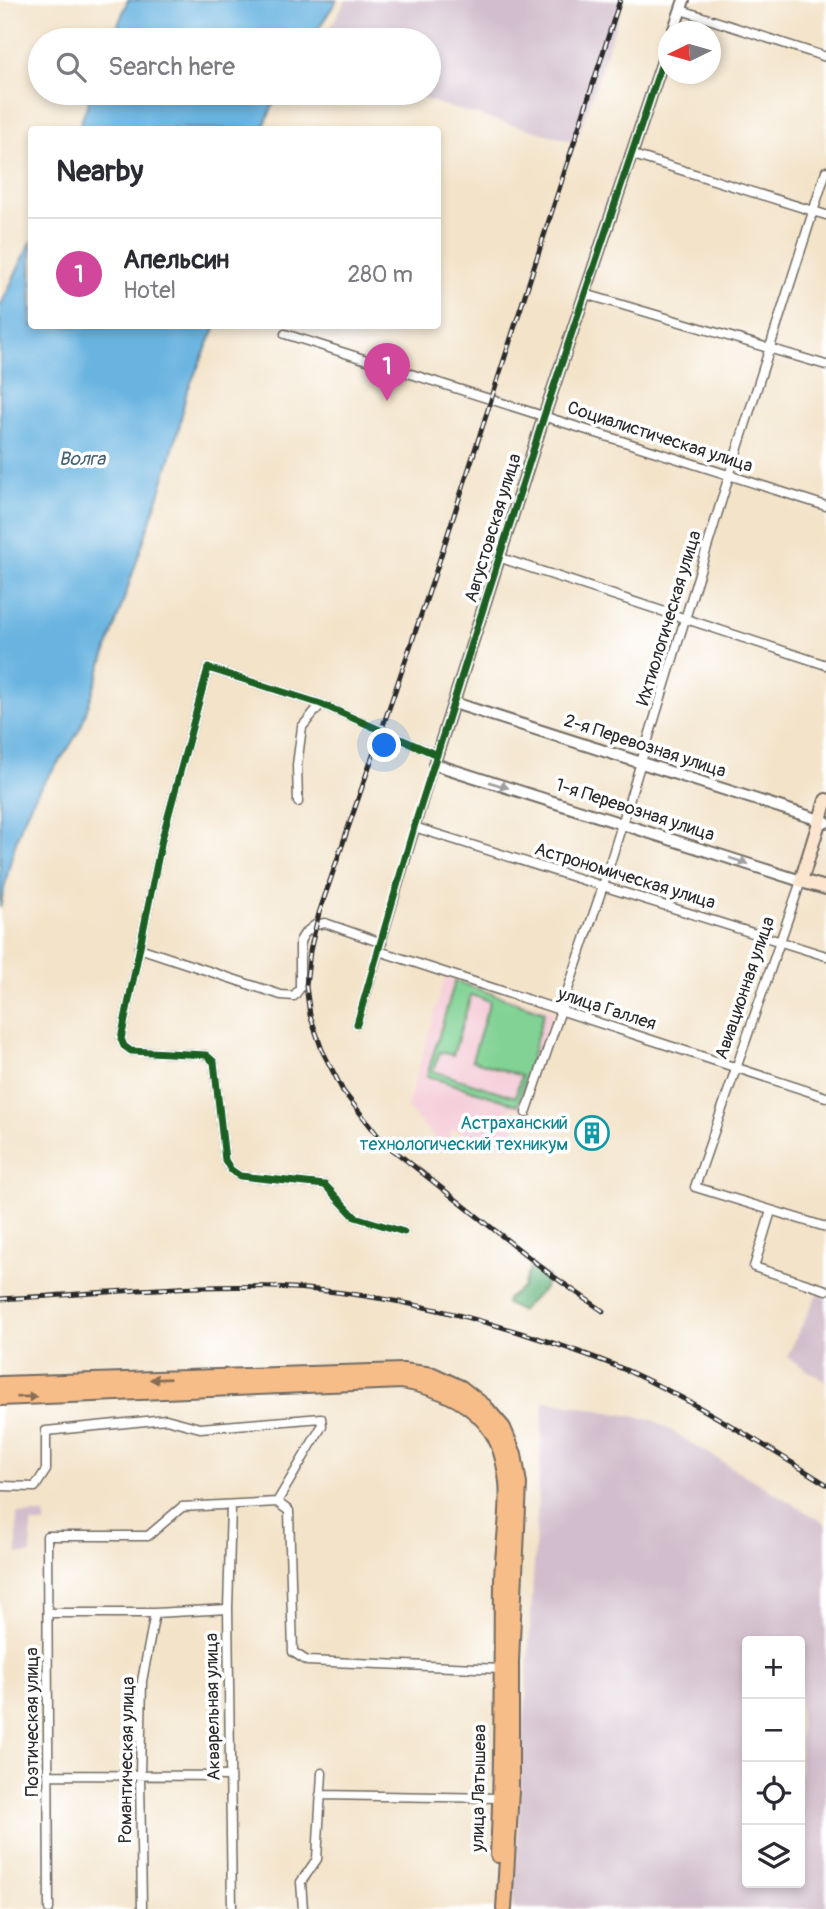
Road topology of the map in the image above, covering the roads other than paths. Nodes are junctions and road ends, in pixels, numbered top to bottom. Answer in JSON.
{"nodes":[{"id":1,"x":682,"y":5,"type":"edge"},
{"id":2,"x":826,"y":57,"type":"edge"},
{"id":3,"x":658,"y":74,"type":"edge"},
{"id":4,"x":630,"y":154,"type":"junction"},
{"id":5,"x":826,"y":170,"type":"edge"},
{"id":6,"x":813,"y":211,"type":"junction"},
{"id":7,"x":826,"y":215,"type":"edge"},
{"id":8,"x":584,"y":294,"type":"junction"},
{"id":9,"x":285,"y":334,"type":"dead end"},
{"id":10,"x":769,"y":349,"type":"junction"},
{"id":11,"x":826,"y":365,"type":"edge"},
{"id":12,"x":544,"y":416,"type":"junction"},
{"id":13,"x":729,"y":476,"type":"junction"},
{"id":14,"x":826,"y":506,"type":"edge"},
{"id":15,"x":501,"y":558,"type":"junction"},
{"id":16,"x":685,"y":620,"type":"junction"},
{"id":17,"x":826,"y":665,"type":"edge"},
{"id":18,"x":454,"y":703,"type":"junction"},
{"id":19,"x":321,"y":704,"type":"junction"},
{"id":20,"x":435,"y":760,"type":"junction"},
{"id":21,"x":641,"y":762,"type":"junction"},
{"id":22,"x":826,"y":800,"type":"edge"},
{"id":23,"x":298,"y":802,"type":"dead end"},
{"id":24,"x":823,"y":821,"type":"edge"},
{"id":25,"x":623,"y":824,"type":"junction"},
{"id":26,"x":414,"y":827,"type":"junction"},
{"id":27,"x":801,"y":881,"type":"junction"},
{"id":28,"x":603,"y":886,"type":"junction"},
{"id":29,"x":826,"y":888,"type":"edge"},
{"id":30,"x":780,"y":941,"type":"junction"},
{"id":31,"x":380,"y":947,"type":"junction"},
{"id":32,"x":139,"y":948,"type":"junction"},
{"id":33,"x":826,"y":956,"type":"edge"},
{"id":34,"x":560,"y":1010,"type":"junction"},
{"id":35,"x":357,"y":1024,"type":"dead end"},
{"id":36,"x":735,"y":1068,"type":"junction"},
{"id":37,"x":826,"y":1097,"type":"edge"},
{"id":38,"x":526,"y":1113,"type":"dead end"},
{"id":39,"x":771,"y":1211,"type":"junction"},
{"id":40,"x":826,"y":1227,"type":"edge"},
{"id":41,"x":404,"y":1232,"type":"dead end"},
{"id":42,"x":826,"y":1290,"type":"edge"},
{"id":43,"x":0,"y":1384,"type":"edge"},
{"id":44,"x":53,"y":1390,"type":"junction"},
{"id":45,"x":0,"y":1398,"type":"edge"},
{"id":46,"x":1,"y":1486,"type":"edge"},
{"id":47,"x":277,"y":1502,"type":"junction"},
{"id":48,"x":231,"y":1506,"type":"junction"},
{"id":49,"x":228,"y":1609,"type":"junction"},
{"id":50,"x":48,"y":1613,"type":"junction"},
{"id":51,"x":155,"y":1613,"type":"junction"},
{"id":52,"x":501,"y":1669,"type":"junction"},
{"id":53,"x":322,"y":1773,"type":"dead end"},
{"id":54,"x":48,"y":1775,"type":"junction"},
{"id":55,"x":140,"y":1776,"type":"junction"},
{"id":56,"x":230,"y":1776,"type":"junction"},
{"id":57,"x":320,"y":1795,"type":"junction"},
{"id":58,"x":499,"y":1798,"type":"junction"},
{"id":59,"x":49,"y":1909,"type":"edge"},
{"id":60,"x":142,"y":1909,"type":"edge"},
{"id":61,"x":232,"y":1909,"type":"edge"},
{"id":62,"x":303,"y":1909,"type":"edge"},
{"id":63,"x":494,"y":1909,"type":"edge"},
{"id":64,"x":504,"y":1909,"type":"edge"}],
"edges":[{"from":1,"to":2,"type":"street"},
{"from":3,"to":4,"type":"street","name":"Августовская улица"},
{"from":4,"to":6,"type":"street"},
{"from":4,"to":8,"type":"street","name":"Августовская улица"},
{"from":5,"to":6,"type":"street","name":"Ихтиологическая улица"},
{"from":6,"to":7,"type":"street"},
{"from":6,"to":10,"type":"street","name":"Ихтиологическая улица"},
{"from":8,"to":10,"type":"street"},
{"from":8,"to":12,"type":"street","name":"Августовская улица"},
{"from":9,"to":12,"type":"street","name":"Социалистическая улица"},
{"from":10,"to":11,"type":"street"},
{"from":10,"to":13,"type":"street","name":"Ихтиологическая улица"},
{"from":12,"to":13,"type":"street","name":"Социалистическая улица"},
{"from":12,"to":15,"type":"street","name":"Августовская улица"},
{"from":13,"to":14,"type":"street","name":"Социалистическая улица"},
{"from":13,"to":16,"type":"street","name":"Ихтиологическая улица"},
{"from":15,"to":16,"type":"street"},
{"from":15,"to":18,"type":"street","name":"Августовская улица"},
{"from":16,"to":17,"type":"street"},
{"from":16,"to":21,"type":"street","name":"Ихтиологическая улица"},
{"from":18,"to":20,"type":"street","name":"Августовская улица"},
{"from":18,"to":21,"type":"street","name":"2-я Перевозная улица"},
{"from":19,"to":20,"type":"street"},
{"from":19,"to":23,"type":"street"},
{"from":19,"to":32,"type":"street"},
{"from":20,"to":25,"type":"street","name":"1-я Перевозная улица","one_way":true},
{"from":20,"to":26,"type":"street","name":"Августовская улица"},
{"from":21,"to":24,"type":"street","name":"2-я Перевозная улица"},
{"from":21,"to":25,"type":"street","name":"Ихтиологическая улица"},
{"from":22,"to":24,"type":"main road","name":"Авиационная улица"},
{"from":24,"to":27,"type":"main road","name":"Авиационная улица"},
{"from":25,"to":27,"type":"street","name":"1-я Перевозная улица","one_way":true},
{"from":25,"to":28,"type":"street","name":"Ихтиологическая улица"},
{"from":26,"to":28,"type":"street","name":"Астрономическая улица"},
{"from":26,"to":31,"type":"street","name":"Августовская улица"},
{"from":27,"to":29,"type":"main road","name":"1-я Перевозная улица"},
{"from":27,"to":30,"type":"street","name":"Авиационная улица"},
{"from":28,"to":30,"type":"street","name":"Астрономическая улица"},
{"from":28,"to":34,"type":"street","name":"Ихтиологическая улица"},
{"from":30,"to":33,"type":"street","name":"Астрономическая улица"},
{"from":30,"to":36,"type":"street","name":"Авиационная улица"},
{"from":31,"to":32,"type":"street","name":"улица Галлея"},
{"from":31,"to":34,"type":"street","name":"улица Галлея"},
{"from":31,"to":35,"type":"street","name":"Августовская улица"},
{"from":32,"to":41,"type":"street"},
{"from":34,"to":36,"type":"street","name":"улица Галлея"},
{"from":34,"to":38,"type":"street","name":"Ихтиологическая улица"},
{"from":36,"to":37,"type":"street","name":"улица Галлея"},
{"from":36,"to":39,"type":"street","name":"Авиационная улица"},
{"from":39,"to":40,"type":"street"},
{"from":39,"to":42,"type":"street"},
{"from":43,"to":44,"type":"highway"},
{"from":45,"to":44,"type":"highway","one_way":true},
{"from":44,"to":52,"type":"highway","name":"улица Латышева"},
{"from":64,"to":44,"type":"highway","name":"улица Латышева","one_way":true},
{"from":46,"to":47,"type":"street"},
{"from":47,"to":48,"type":"street"},
{"from":47,"to":52,"type":"street"},
{"from":48,"to":49,"type":"street","name":"Акварельная улица"},
{"from":48,"to":50,"type":"street","name":"Поэтическая улица"},
{"from":49,"to":51,"type":"street"},
{"from":49,"to":56,"type":"street","name":"Акварельная улица"},
{"from":50,"to":51,"type":"street"},
{"from":50,"to":54,"type":"street","name":"Поэтическая улица"},
{"from":51,"to":55,"type":"street","name":"Романтическая улица"},
{"from":52,"to":58,"type":"highway","name":"улица Латышева"},
{"from":53,"to":57,"type":"street"},
{"from":54,"to":55,"type":"street"},
{"from":54,"to":59,"type":"street","name":"Поэтическая улица"},
{"from":55,"to":56,"type":"street"},
{"from":55,"to":60,"type":"street","name":"Романтическая улица"},
{"from":56,"to":61,"type":"street","name":"Акварельная улица"},
{"from":57,"to":58,"type":"street"},
{"from":57,"to":62,"type":"street"},
{"from":58,"to":63,"type":"highway","name":"улица Латышева"}]}
